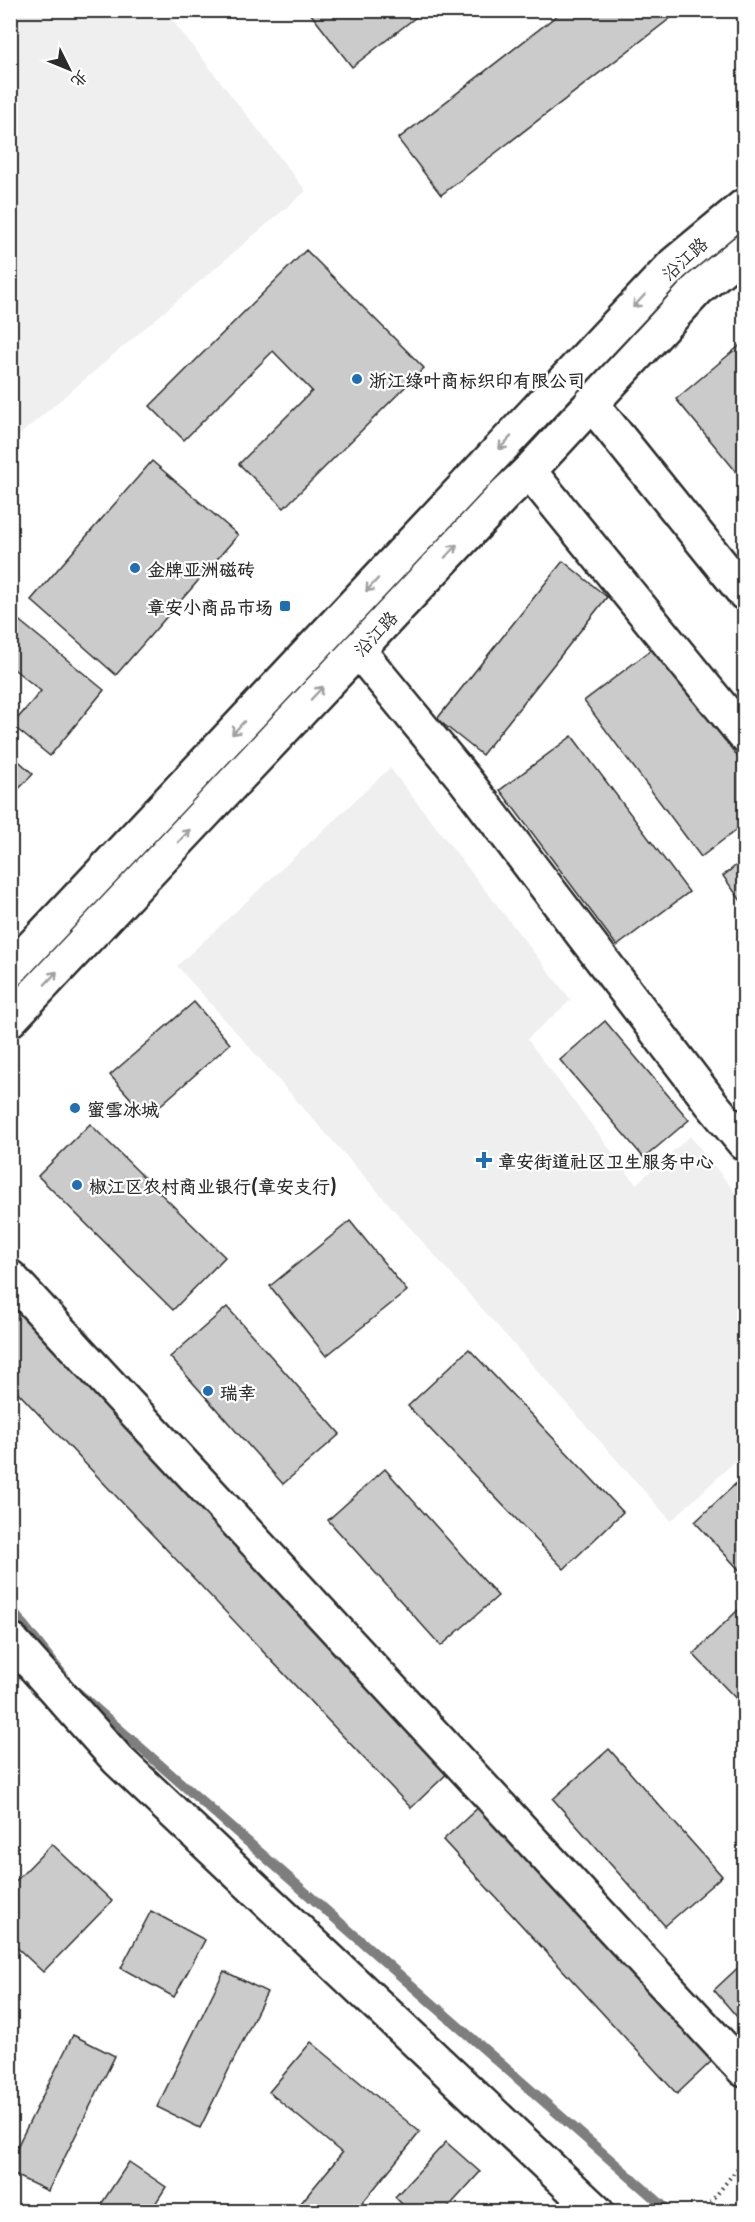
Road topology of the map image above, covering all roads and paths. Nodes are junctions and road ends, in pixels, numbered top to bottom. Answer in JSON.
{"nodes":[{"id":1,"x":744,"y":206,"type":"edge"},
{"id":2,"x":744,"y":251,"type":"edge"},
{"id":3,"x":591,"y":403,"type":"junction"},
{"id":4,"x":529,"y":471,"type":"junction"},
{"id":5,"x":744,"y":593,"type":"edge"},
{"id":6,"x":358,"y":650,"type":"junction"},
{"id":7,"x":744,"y":735,"type":"edge"},
{"id":8,"x":10,"y":970,"type":"edge"},
{"id":9,"x":10,"y":1020,"type":"edge"},
{"id":10,"x":744,"y":1143,"type":"edge"},
{"id":11,"x":10,"y":1277,"type":"edge"},
{"id":12,"x":10,"y":1639,"type":"edge"},
{"id":13,"x":744,"y":2070,"type":"edge"},
{"id":14,"x":744,"y":2160,"type":"edge"},
{"id":15,"x":597,"y":2211,"type":"edge"},
{"id":16,"x":703,"y":2211,"type":"edge"}],
"edges":[{"from":1,"to":8,"type":"street","name":"沿江路","one_way":true},
{"from":2,"to":3,"type":"street","name":"沿江路"},
{"from":3,"to":4,"type":"street","name":"沿江路"},
{"from":3,"to":5,"type":"street"},
{"from":6,"to":4,"type":"street","name":"沿江路","one_way":true},
{"from":4,"to":7,"type":"street"},
{"from":9,"to":6,"type":"street","name":"沿江路","one_way":true},
{"from":6,"to":10,"type":"street"},
{"from":11,"to":13,"type":"street"},
{"from":12,"to":15,"type":"street"},
{"from":14,"to":16,"type":"path"}]}
